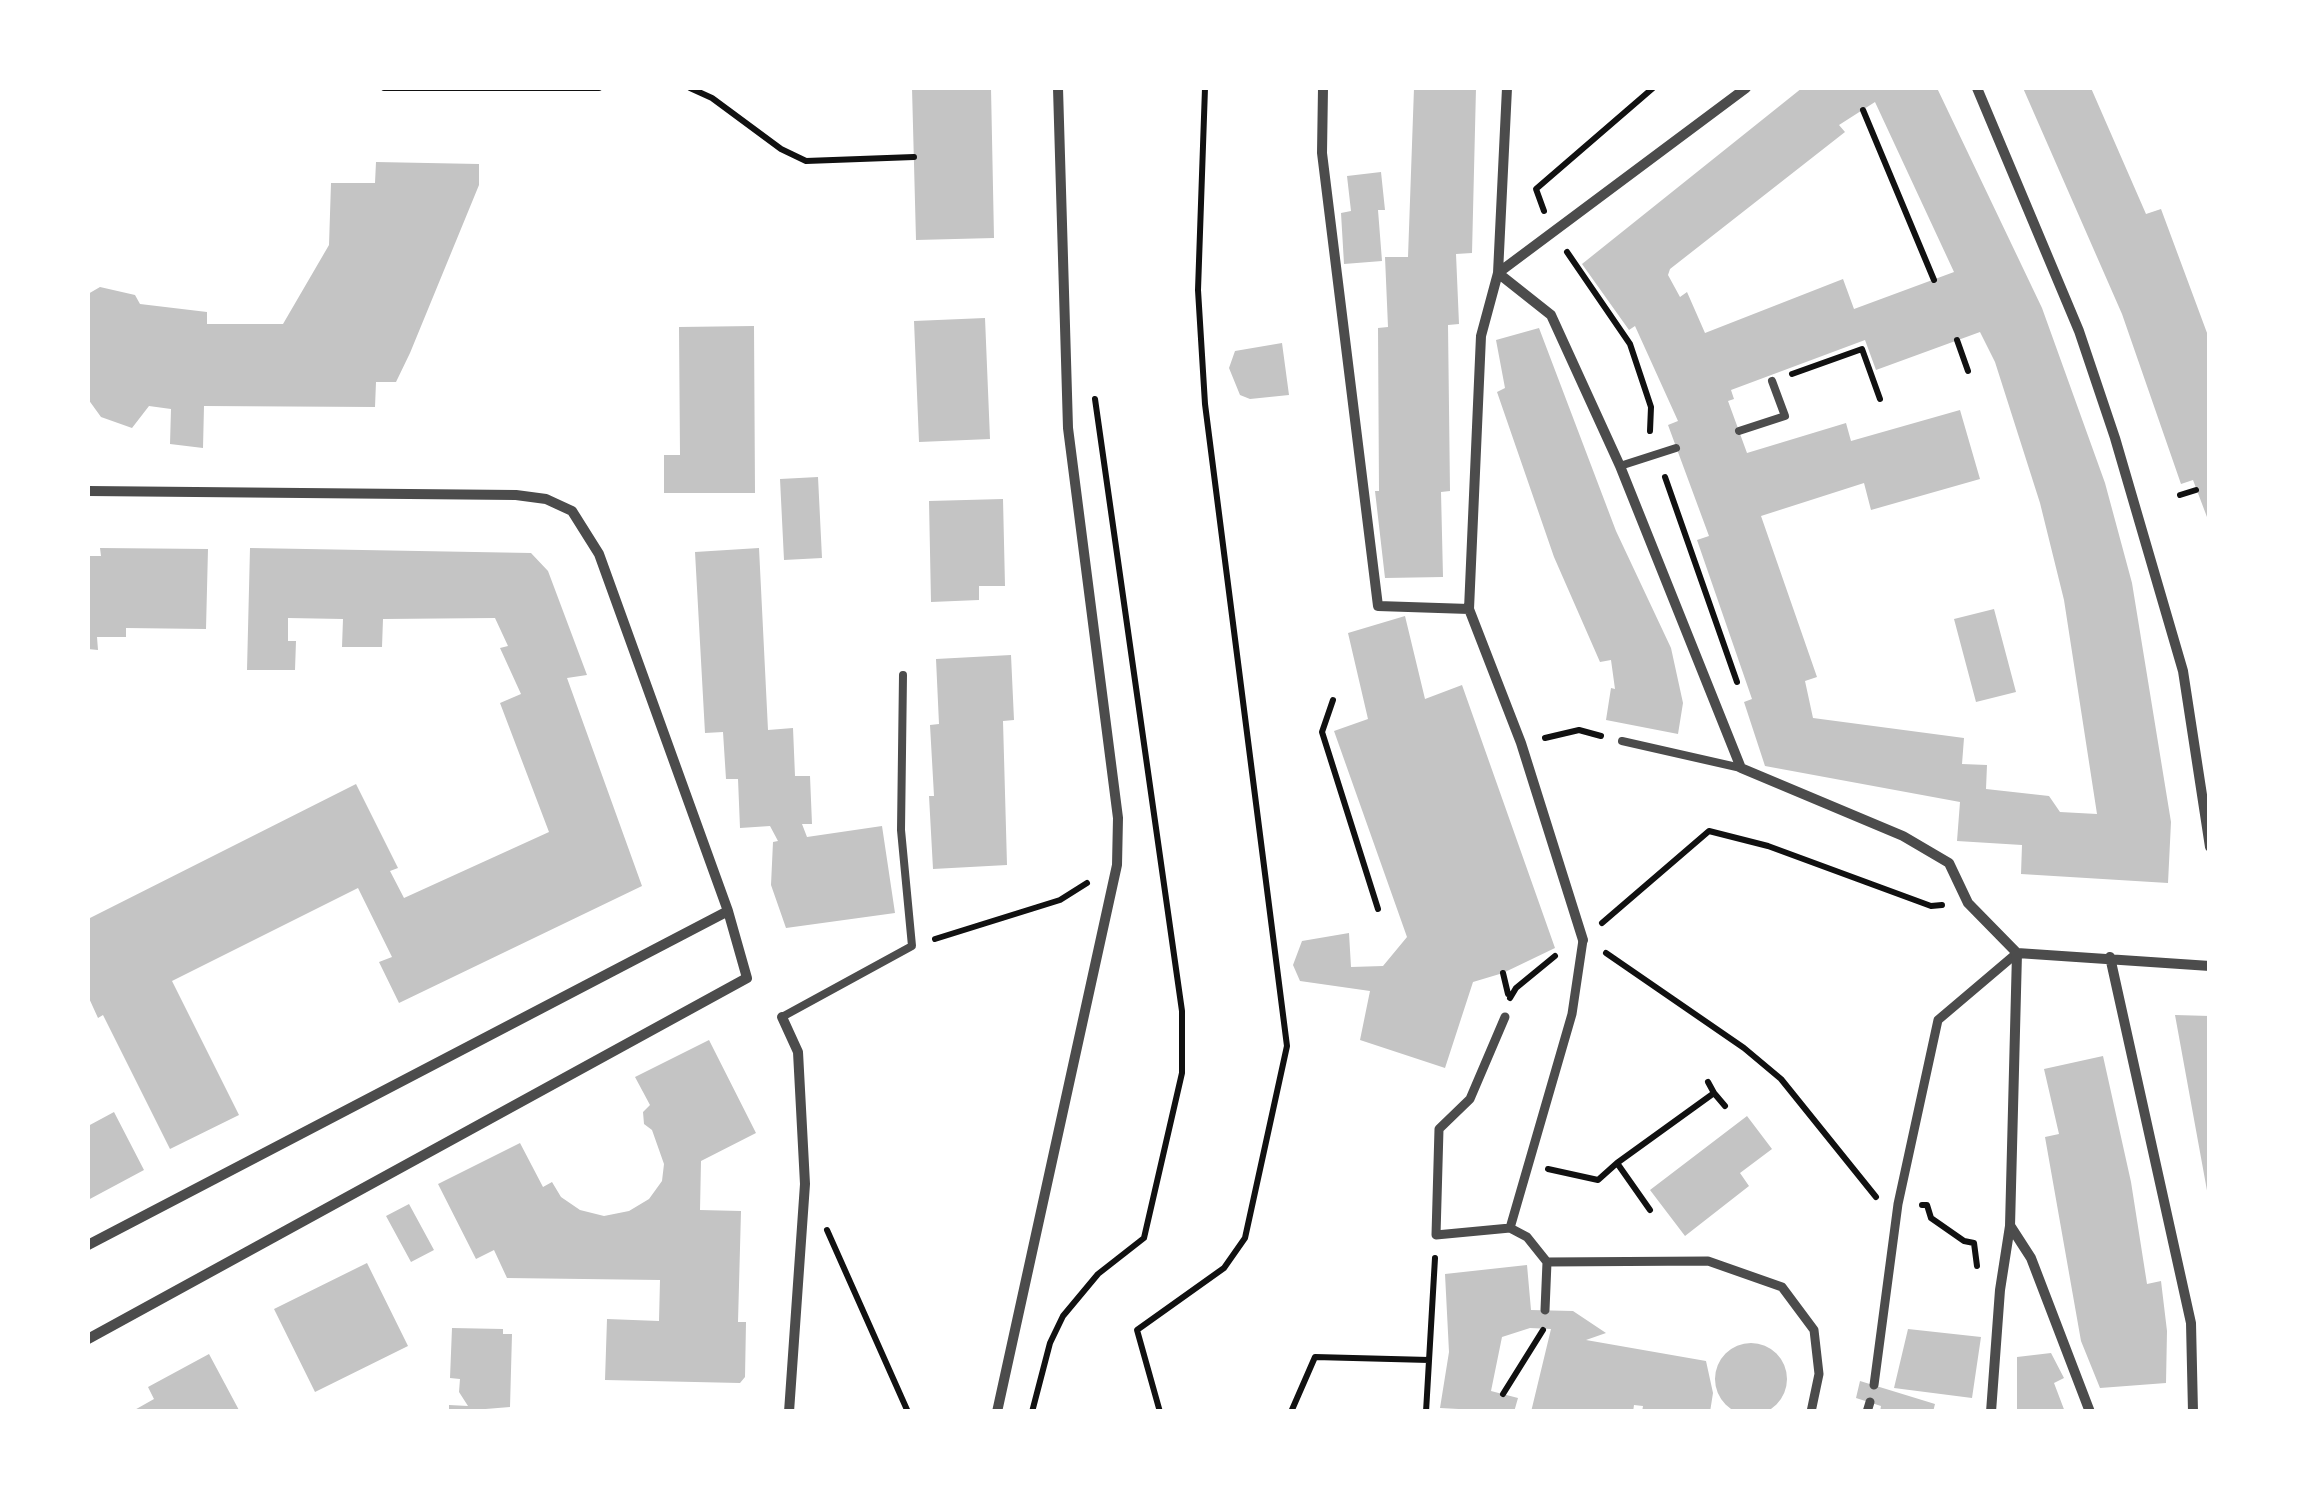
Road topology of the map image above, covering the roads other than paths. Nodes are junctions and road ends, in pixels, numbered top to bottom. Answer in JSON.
{"nodes":[{"id":1,"x":1058,"y":88,"type":"edge"},
{"id":2,"x":1323,"y":88,"type":"edge"},
{"id":3,"x":1507,"y":88,"type":"edge"},
{"id":4,"x":1746,"y":88,"type":"edge"},
{"id":5,"x":1977,"y":88,"type":"edge"},
{"id":6,"x":1498,"y":273,"type":"junction"},
{"id":7,"x":1772,"y":382,"type":"road end"},
{"id":8,"x":1739,"y":431,"type":"dead end"},
{"id":9,"x":1676,"y":448,"type":"dead end"},
{"id":10,"x":1620,"y":466,"type":"junction"},
{"id":11,"x":88,"y":490,"type":"edge"},
{"id":12,"x":1469,"y":609,"type":"junction"},
{"id":13,"x":903,"y":675,"type":"dead end"},
{"id":14,"x":1622,"y":741,"type":"road end"},
{"id":15,"x":1740,"y":768,"type":"junction"},
{"id":16,"x":2210,"y":847,"type":"edge"},
{"id":17,"x":728,"y":911,"type":"junction"},
{"id":18,"x":1583,"y":940,"type":"joint"},
{"id":19,"x":2017,"y":953,"type":"junction"},
{"id":20,"x":2110,"y":957,"type":"junction"},
{"id":21,"x":2210,"y":966,"type":"edge"},
{"id":22,"x":782,"y":1017,"type":"joint"},
{"id":23,"x":1505,"y":1017,"type":"dead end"},
{"id":24,"x":2010,"y":1226,"type":"junction"},
{"id":25,"x":1510,"y":1228,"type":"junction"},
{"id":26,"x":88,"y":1245,"type":"edge"},
{"id":27,"x":1547,"y":1262,"type":"junction"},
{"id":28,"x":1545,"y":1310,"type":"dead end"},
{"id":29,"x":88,"y":1339,"type":"edge"},
{"id":30,"x":1874,"y":1386,"type":"dead end"},
{"id":31,"x":789,"y":1412,"type":"edge"},
{"id":32,"x":997,"y":1412,"type":"edge"},
{"id":33,"x":1811,"y":1412,"type":"edge"},
{"id":34,"x":1991,"y":1412,"type":"edge"},
{"id":35,"x":2090,"y":1412,"type":"edge"},
{"id":36,"x":2193,"y":1412,"type":"edge"}],
"edges":[{"from":1,"to":32,"type":"street"},
{"from":2,"to":12,"type":"street"},
{"from":3,"to":6,"type":"street"},
{"from":4,"to":6,"type":"street"},
{"from":5,"to":16,"type":"street"},
{"from":6,"to":10,"type":"street"},
{"from":6,"to":12,"type":"street"},
{"from":7,"to":8,"type":"lane"},
{"from":9,"to":10,"type":"lane"},
{"from":10,"to":15,"type":"street"},
{"from":11,"to":17,"type":"street"},
{"from":12,"to":18,"type":"street"},
{"from":13,"to":22,"type":"lane"},
{"from":14,"to":15,"type":"lane"},
{"from":15,"to":19,"type":"street"},
{"from":17,"to":26,"type":"street"},
{"from":17,"to":29,"type":"street"},
{"from":18,"to":25,"type":"street"},
{"from":19,"to":20,"type":"street"},
{"from":19,"to":24,"type":"street"},
{"from":19,"to":30,"type":"street"},
{"from":20,"to":21,"type":"street"},
{"from":20,"to":36,"type":"street"},
{"from":22,"to":31,"type":"street"},
{"from":23,"to":25,"type":"street"},
{"from":24,"to":34,"type":"street"},
{"from":24,"to":35,"type":"street"},
{"from":25,"to":27,"type":"street"},
{"from":27,"to":28,"type":"street"},
{"from":27,"to":33,"type":"street"}]}
